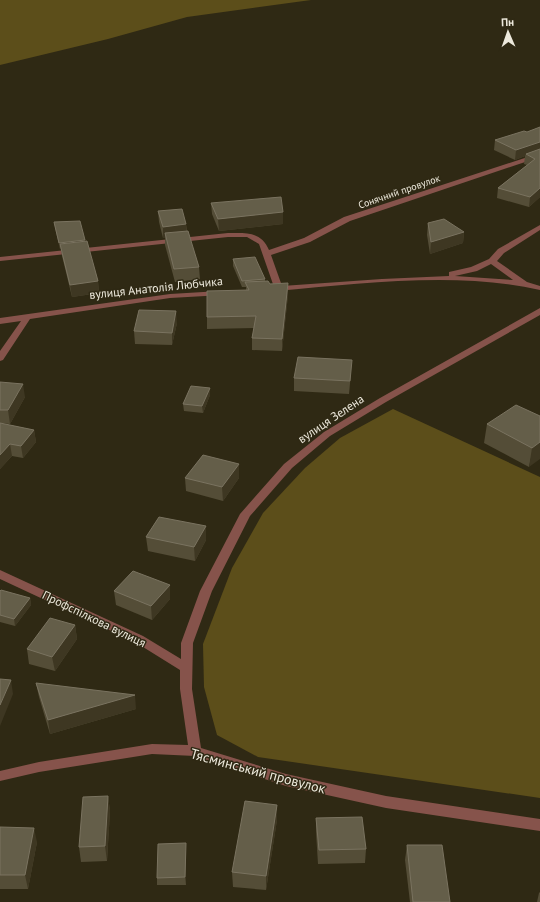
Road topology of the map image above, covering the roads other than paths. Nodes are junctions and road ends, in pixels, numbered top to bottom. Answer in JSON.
{"nodes":[{"id":1,"x":540,"y":155,"type":"edge"},
{"id":2,"x":540,"y":226,"type":"edge"},
{"id":3,"x":266,"y":254,"type":"junction"},
{"id":4,"x":0,"y":259,"type":"edge"},
{"id":5,"x":492,"y":261,"type":"junction"},
{"id":6,"x":435,"y":278,"type":"junction"},
{"id":7,"x":524,"y":284,"type":"junction"},
{"id":8,"x":279,"y":288,"type":"junction"},
{"id":9,"x":540,"y":288,"type":"edge"},
{"id":10,"x":264,"y":290,"type":"edge"},
{"id":11,"x":232,"y":292,"type":"edge"},
{"id":12,"x":540,"y":311,"type":"edge"},
{"id":13,"x":28,"y":316,"type":"junction"},
{"id":14,"x":0,"y":321,"type":"edge"},
{"id":15,"x":0,"y":358,"type":"edge"},
{"id":16,"x":0,"y":574,"type":"edge"},
{"id":17,"x":186,"y":668,"type":"junction"},
{"id":18,"x":195,"y":751,"type":"junction"},
{"id":19,"x":0,"y":776,"type":"edge"},
{"id":20,"x":540,"y":825,"type":"edge"}],
"edges":[{"from":1,"to":3,"type":"street","name":"Сонячний провулок"},
{"from":2,"to":5,"type":"street"},
{"from":3,"to":4,"type":"street"},
{"from":3,"to":8,"type":"street"},
{"from":5,"to":6,"type":"street"},
{"from":5,"to":7,"type":"street"},
{"from":6,"to":7,"type":"street"},
{"from":6,"to":8,"type":"street"},
{"from":7,"to":9,"type":"street"},
{"from":8,"to":10,"type":"street"},
{"from":11,"to":13,"type":"street","name":"вулиця Анатолія Любчика"},
{"from":12,"to":17,"type":"street","name":"вулиця Зелена"},
{"from":13,"to":14,"type":"street","name":"вулиця Анатолія Любчика"},
{"from":13,"to":15,"type":"street"},
{"from":16,"to":17,"type":"street","name":"Профспілкова вулиця"},
{"from":17,"to":18,"type":"street","name":"вулиця Зелена"},
{"from":18,"to":19,"type":"street","name":"Тясминський провулок"},
{"from":18,"to":20,"type":"street","name":"Тясминський провулок"}]}
